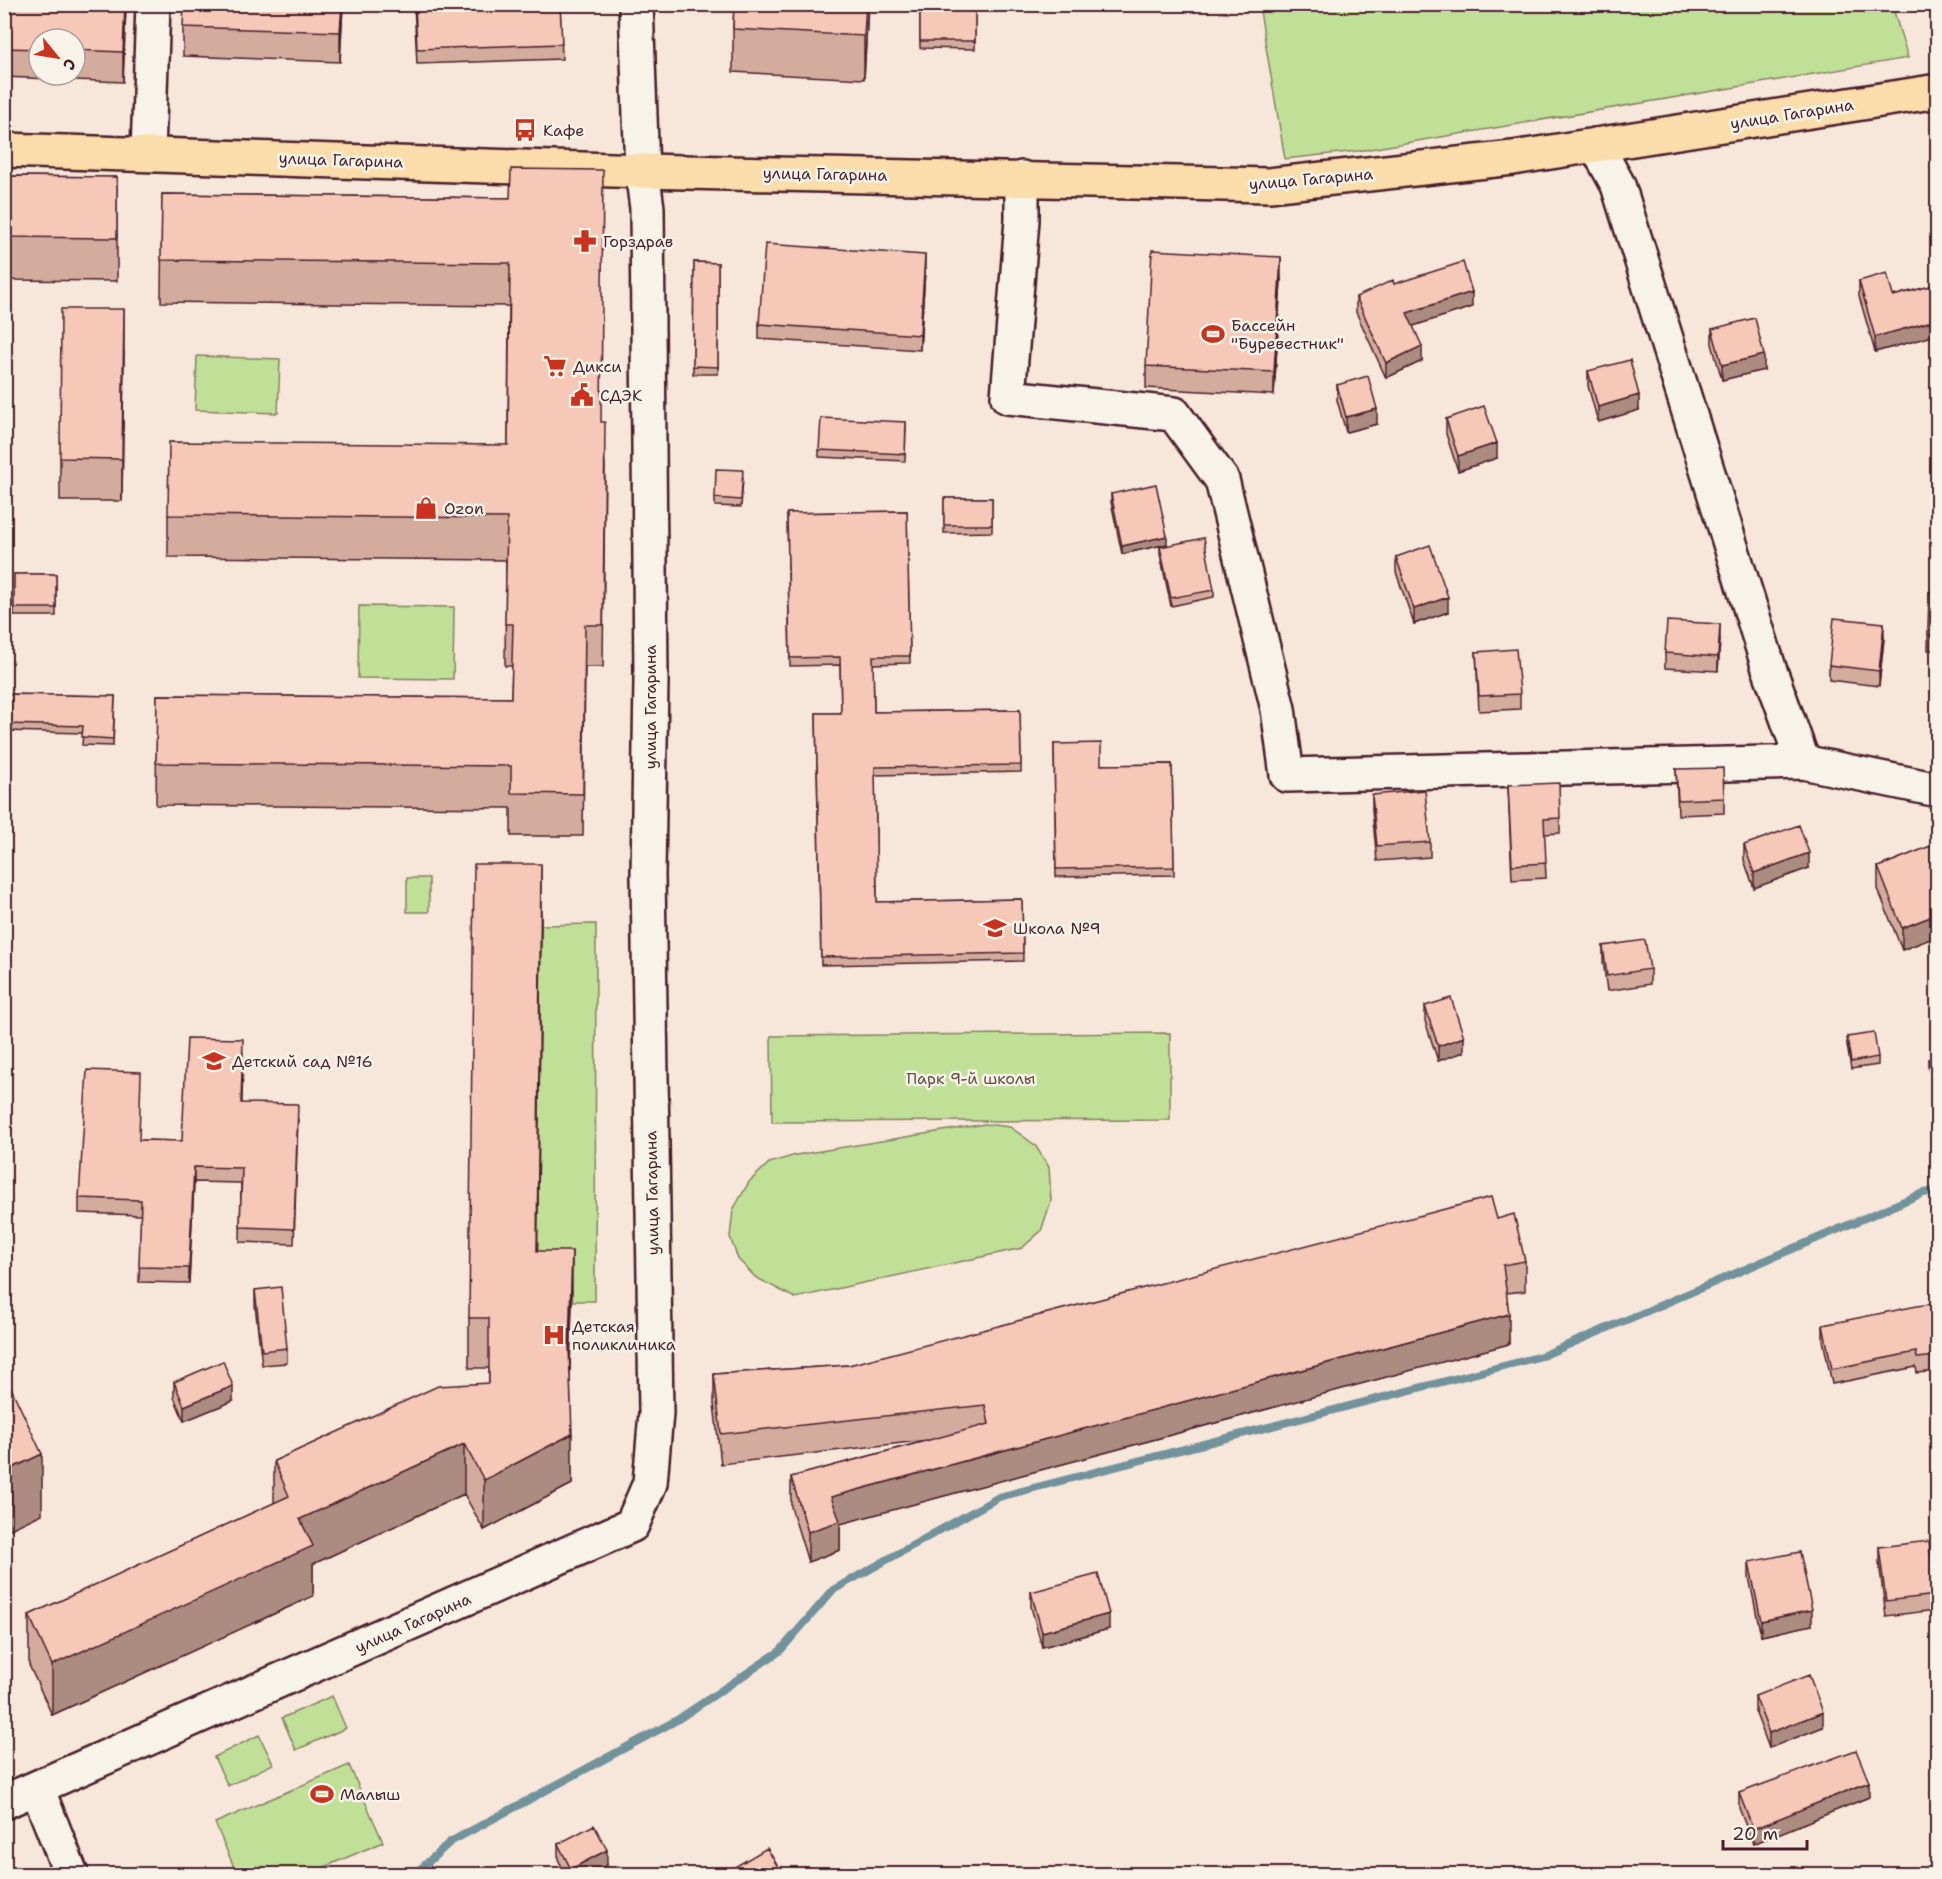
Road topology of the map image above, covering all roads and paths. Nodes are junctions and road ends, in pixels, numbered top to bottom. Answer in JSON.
{"nodes":[{"id":1,"x":153,"y":4,"type":"edge"},
{"id":2,"x":636,"y":4,"type":"edge"},
{"id":3,"x":1938,"y":91,"type":"edge"},
{"id":4,"x":1596,"y":145,"type":"junction"},
{"id":5,"x":4,"y":150,"type":"edge"},
{"id":6,"x":148,"y":153,"type":"junction"},
{"id":7,"x":642,"y":171,"type":"junction"},
{"id":8,"x":1023,"y":178,"type":"junction"},
{"id":9,"x":1803,"y":762,"type":"junction"},
{"id":10,"x":1938,"y":790,"type":"edge"},
{"id":11,"x":37,"y":1788,"type":"junction"},
{"id":12,"x":4,"y":1802,"type":"edge"},
{"id":13,"x":71,"y":1875,"type":"edge"}],
"edges":[{"from":1,"to":6,"type":"street"},
{"from":2,"to":7,"type":"street"},
{"from":3,"to":4,"type":"main road","name":"улица Гагарина"},
{"from":4,"to":8,"type":"main road","name":"улица Гагарина"},
{"from":4,"to":9,"type":"street"},
{"from":5,"to":6,"type":"main road","name":"улица Гагарина"},
{"from":6,"to":7,"type":"main road","name":"улица Гагарина"},
{"from":7,"to":8,"type":"main road","name":"улица Гагарина"},
{"from":7,"to":11,"type":"street","name":"улица Гагарина"},
{"from":8,"to":9,"type":"street"},
{"from":9,"to":10,"type":"street"},
{"from":11,"to":12,"type":"street","name":"улица Гагарина"},
{"from":11,"to":13,"type":"street"}]}
